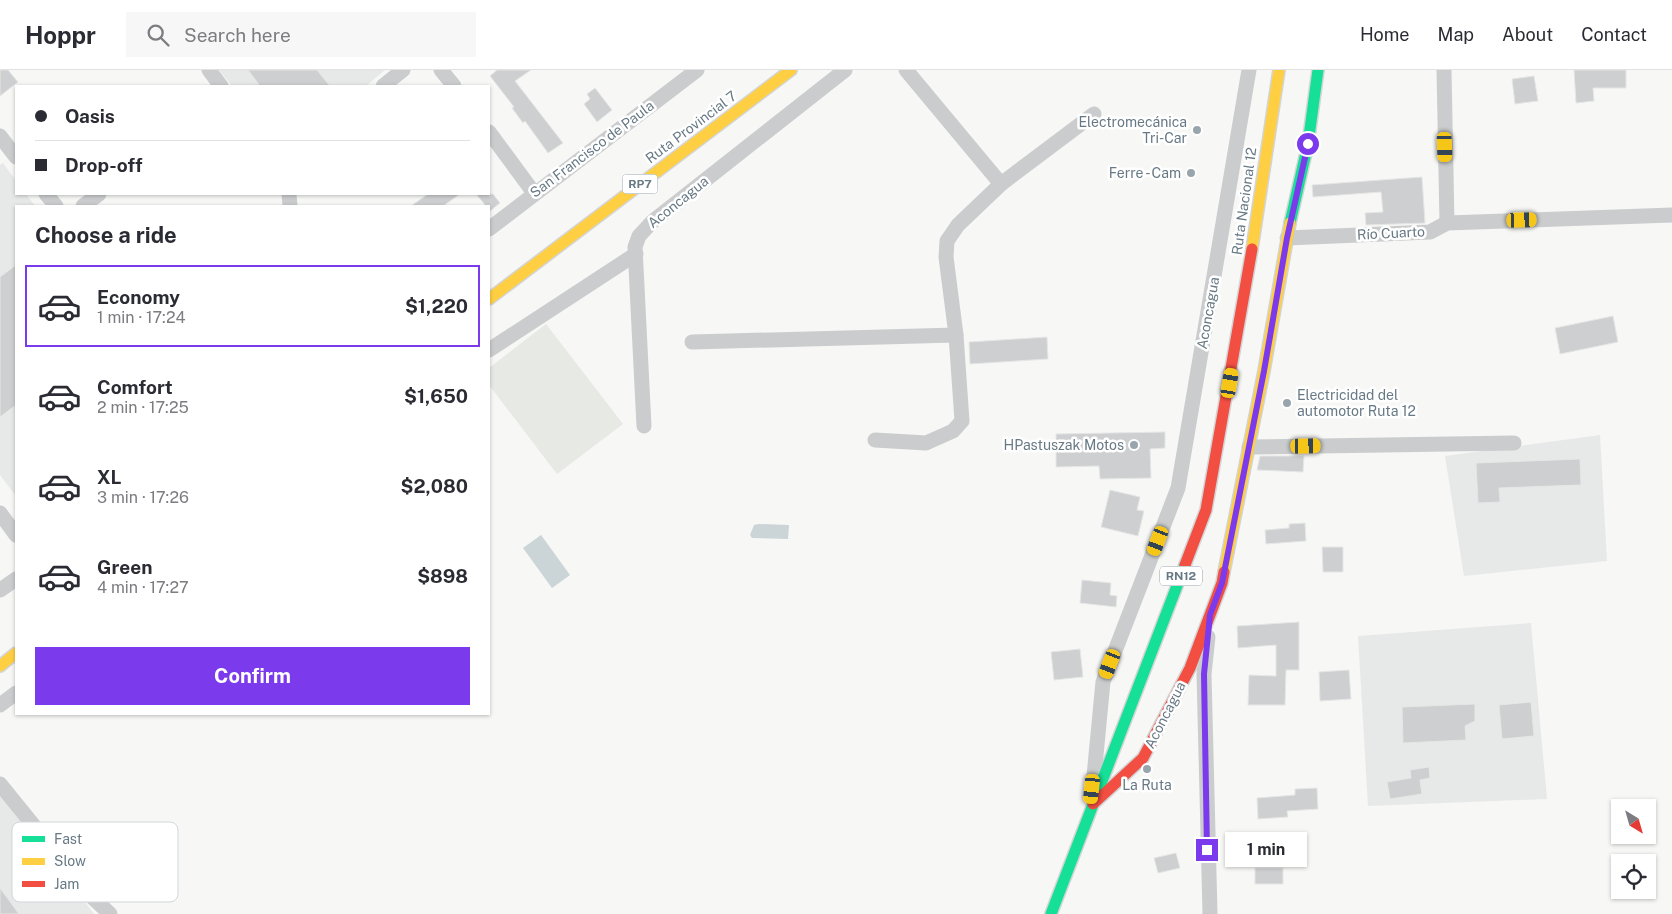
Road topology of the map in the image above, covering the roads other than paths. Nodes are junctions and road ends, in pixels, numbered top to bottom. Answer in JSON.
{"nodes":[{"id":1,"x":209,"y":70,"type":"edge"},
{"id":2,"x":403,"y":70,"type":"edge"},
{"id":3,"x":442,"y":70,"type":"edge"},
{"id":4,"x":697,"y":70,"type":"edge"},
{"id":5,"x":792,"y":70,"type":"edge"},
{"id":6,"x":845,"y":70,"type":"edge"},
{"id":7,"x":906,"y":70,"type":"edge"},
{"id":8,"x":1249,"y":70,"type":"edge"},
{"id":9,"x":1277,"y":70,"type":"edge"},
{"id":10,"x":1318,"y":70,"type":"edge"},
{"id":11,"x":1443,"y":70,"type":"edge"},
{"id":12,"x":220,"y":85,"type":"edge"},
{"id":13,"x":384,"y":85,"type":"edge"},
{"id":14,"x":453,"y":85,"type":"edge"},
{"id":15,"x":1094,"y":114,"type":"dead end"},
{"id":16,"x":490,"y":133,"type":"edge"},
{"id":17,"x":1,"y":140,"type":"edge"},
{"id":18,"x":15,"y":156,"type":"edge"},
{"id":19,"x":1001,"y":184,"type":"junction"},
{"id":20,"x":534,"y":192,"type":"junction"},
{"id":21,"x":47,"y":195,"type":"edge"},
{"id":22,"x":98,"y":195,"type":"edge"},
{"id":23,"x":55,"y":205,"type":"edge"},
{"id":24,"x":84,"y":205,"type":"edge"},
{"id":25,"x":1672,"y":215,"type":"edge"},
{"id":26,"x":1447,"y":223,"type":"junction"},
{"id":27,"x":490,"y":228,"type":"edge"},
{"id":28,"x":1287,"y":238,"type":"junction"},
{"id":29,"x":636,"y":254,"type":"junction"},
{"id":30,"x":490,"y":298,"type":"edge"},
{"id":31,"x":956,"y":334,"type":"junction"},
{"id":32,"x":692,"y":342,"type":"dead end"},
{"id":33,"x":490,"y":349,"type":"edge"},
{"id":34,"x":644,"y":426,"type":"dead end"},
{"id":35,"x":875,"y":440,"type":"dead end"},
{"id":36,"x":1514,"y":443,"type":"dead end"},
{"id":37,"x":1249,"y":447,"type":"junction"},
{"id":38,"x":0,"y":513,"type":"edge"},
{"id":39,"x":15,"y":534,"type":"edge"},
{"id":40,"x":15,"y":580,"type":"edge"},
{"id":41,"x":0,"y":590,"type":"edge"},
{"id":42,"x":1210,"y":615,"type":"junction"},
{"id":43,"x":15,"y":655,"type":"edge"},
{"id":44,"x":0,"y":666,"type":"edge"},
{"id":45,"x":15,"y":694,"type":"edge"},
{"id":46,"x":0,"y":705,"type":"edge"},
{"id":47,"x":0,"y":784,"type":"edge"},
{"id":48,"x":1091,"y":807,"type":"junction"},
{"id":49,"x":31,"y":822,"type":"edge"},
{"id":50,"x":97,"y":902,"type":"edge"},
{"id":51,"x":110,"y":914,"type":"edge"},
{"id":52,"x":1051,"y":914,"type":"edge"},
{"id":53,"x":1210,"y":914,"type":"edge"}],
"edges":[{"from":1,"to":12,"type":"street"},
{"from":2,"to":13,"type":"street"},
{"from":3,"to":14,"type":"street"},
{"from":4,"to":20,"type":"street","name":"San Francisco de Paula"},
{"from":5,"to":30,"type":"main road","name":"Ruta Provincial 7","number":"RP7"},
{"from":6,"to":29,"type":"street","name":"Aconcagua"},
{"from":7,"to":19,"type":"street"},
{"from":8,"to":48,"type":"street","name":"Aconcagua"},
{"from":9,"to":48,"type":"main road","name":"Ruta Nacional 12","number":"RN12"},
{"from":10,"to":28,"type":"main road","name":"Aconcagua"},
{"from":11,"to":26,"type":"street"},
{"from":15,"to":19,"type":"street"},
{"from":16,"to":20,"type":"street"},
{"from":17,"to":18,"type":"street"},
{"from":19,"to":31,"type":"street"},
{"from":20,"to":27,"type":"street","name":"San Francisco de Paula"},
{"from":21,"to":23,"type":"street"},
{"from":22,"to":24,"type":"street"},
{"from":25,"to":26,"type":"street","name":"Río Cuarto"},
{"from":26,"to":28,"type":"street","name":"Río Cuarto"},
{"from":28,"to":37,"type":"main road","name":"Aconcagua"},
{"from":29,"to":33,"type":"street"},
{"from":29,"to":34,"type":"street","name":"Aconcagua"},
{"from":31,"to":32,"type":"street"},
{"from":31,"to":35,"type":"street"},
{"from":36,"to":37,"type":"street"},
{"from":37,"to":42,"type":"main road","name":"Aconcagua"},
{"from":38,"to":39,"type":"street"},
{"from":40,"to":41,"type":"street"},
{"from":42,"to":48,"type":"main road","name":"Aconcagua"},
{"from":42,"to":53,"type":"street"},
{"from":43,"to":44,"type":"main road"},
{"from":45,"to":46,"type":"street"},
{"from":47,"to":49,"type":"street"},
{"from":48,"to":52,"type":"main road","name":"Ruta Nacional 12","number":"RN12"},
{"from":50,"to":51,"type":"street"}]}
